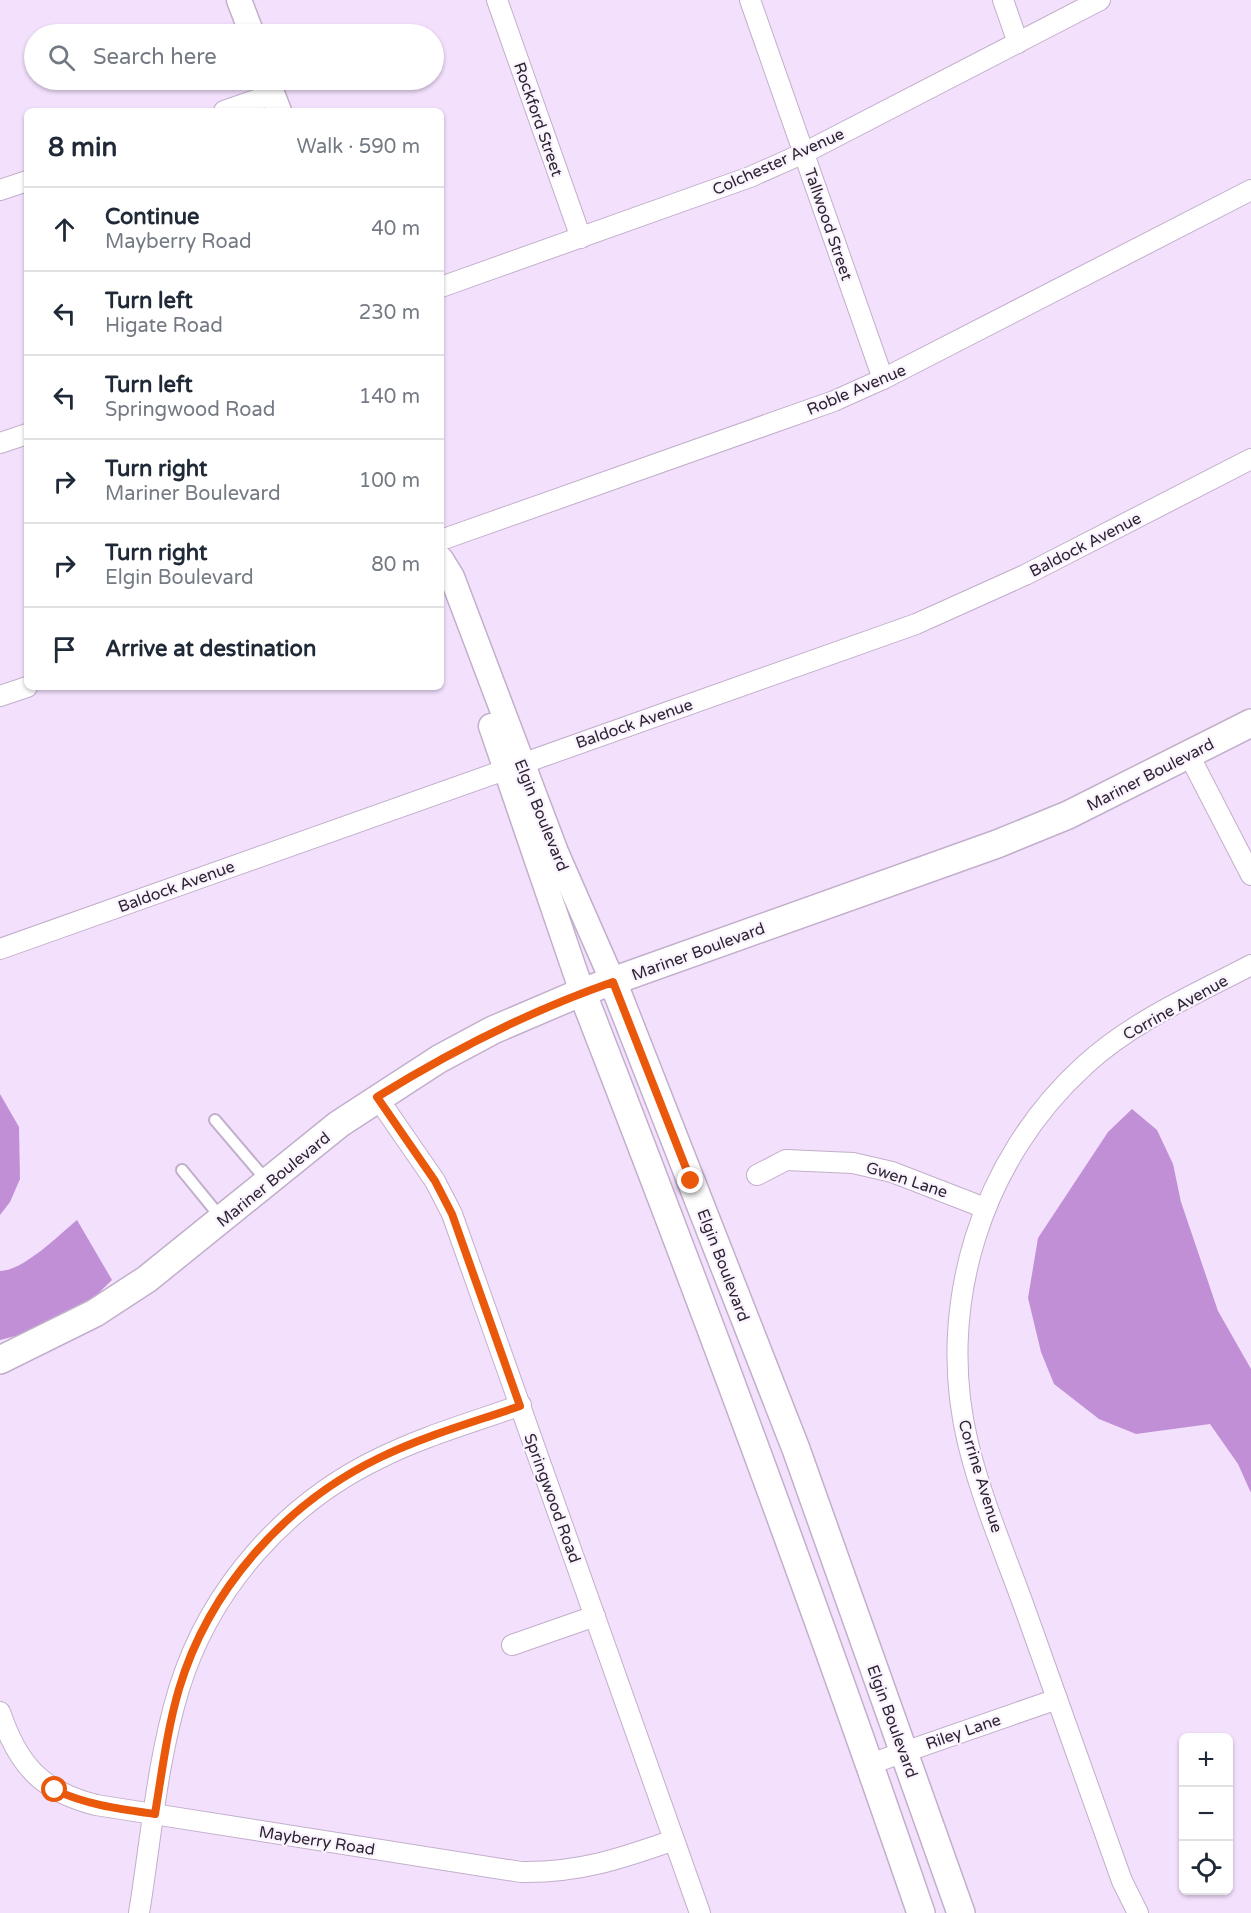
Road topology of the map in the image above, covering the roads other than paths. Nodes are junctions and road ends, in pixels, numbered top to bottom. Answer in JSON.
{"nodes":[{"id":1,"x":239,"y":0,"type":"edge"},
{"id":2,"x":497,"y":0,"type":"edge"},
{"id":3,"x":750,"y":0,"type":"edge"},
{"id":4,"x":1003,"y":0,"type":"edge"},
{"id":5,"x":1100,"y":0,"type":"edge"},
{"id":6,"x":248,"y":24,"type":"edge"},
{"id":7,"x":1017,"y":43,"type":"junction"},
{"id":8,"x":273,"y":95,"type":"edge"},
{"id":9,"x":233,"y":108,"type":"edge"},
{"id":10,"x":804,"y":153,"type":"junction"},
{"id":11,"x":24,"y":182,"type":"edge"},
{"id":12,"x":0,"y":190,"type":"edge"},
{"id":13,"x":1251,"y":190,"type":"edge"},
{"id":14,"x":580,"y":237,"type":"junction"},
{"id":15,"x":444,"y":286,"type":"edge"},
{"id":16,"x":883,"y":379,"type":"junction"},
{"id":17,"x":24,"y":435,"type":"edge"},
{"id":18,"x":0,"y":443,"type":"edge"},
{"id":19,"x":1251,"y":459,"type":"edge"},
{"id":20,"x":444,"y":539,"type":"edge"},
{"id":21,"x":444,"y":564,"type":"edge"},
{"id":22,"x":444,"y":580,"type":"edge"},
{"id":23,"x":24,"y":688,"type":"edge"},
{"id":24,"x":0,"y":696,"type":"edge"},
{"id":25,"x":1251,"y":723,"type":"edge"},
{"id":26,"x":1189,"y":754,"type":"junction"},
{"id":27,"x":513,"y":765,"type":"junction"},
{"id":28,"x":1251,"y":875,"type":"edge"},
{"id":29,"x":0,"y":949,"type":"edge"},
{"id":30,"x":1251,"y":965,"type":"edge"},
{"id":31,"x":613,"y":982,"type":"junction"},
{"id":32,"x":582,"y":992,"type":"junction"},
{"id":33,"x":377,"y":1097,"type":"junction"},
{"id":34,"x":215,"y":1120,"type":"dead end"},
{"id":35,"x":182,"y":1170,"type":"dead end"},
{"id":36,"x":757,"y":1175,"type":"dead end"},
{"id":37,"x":268,"y":1182,"type":"junction"},
{"id":38,"x":985,"y":1208,"type":"junction"},
{"id":39,"x":223,"y":1220,"type":"junction"},
{"id":40,"x":0,"y":1360,"type":"edge"},
{"id":41,"x":520,"y":1406,"type":"junction"},
{"id":42,"x":595,"y":1616,"type":"junction"},
{"id":43,"x":512,"y":1645,"type":"dead end"},
{"id":44,"x":1057,"y":1699,"type":"junction"},
{"id":45,"x":0,"y":1712,"type":"edge"},
{"id":46,"x":904,"y":1751,"type":"junction"},
{"id":47,"x":870,"y":1764,"type":"junction"},
{"id":48,"x":155,"y":1814,"type":"junction"},
{"id":49,"x":674,"y":1840,"type":"junction"},
{"id":50,"x":139,"y":1913,"type":"edge"},
{"id":51,"x":700,"y":1913,"type":"edge"},
{"id":52,"x":921,"y":1913,"type":"edge"},
{"id":53,"x":961,"y":1913,"type":"edge"},
{"id":54,"x":1138,"y":1913,"type":"edge"}],
"edges":[{"from":1,"to":6,"type":"street"},
{"from":2,"to":14,"type":"street","name":"Rockford Street"},
{"from":3,"to":10,"type":"street","name":"Tallwood Street"},
{"from":4,"to":7,"type":"street"},
{"from":5,"to":7,"type":"street","name":"Colchester Avenue"},
{"from":7,"to":10,"type":"street","name":"Colchester Avenue"},
{"from":8,"to":9,"type":"street"},
{"from":10,"to":14,"type":"street","name":"Colchester Avenue"},
{"from":10,"to":16,"type":"street","name":"Tallwood Street"},
{"from":11,"to":12,"type":"street"},
{"from":13,"to":16,"type":"street","name":"Roble Avenue"},
{"from":14,"to":15,"type":"street","name":"Colchester Avenue"},
{"from":16,"to":20,"type":"street","name":"Roble Avenue"},
{"from":17,"to":18,"type":"street"},
{"from":19,"to":27,"type":"street","name":"Baldock Avenue"},
{"from":21,"to":27,"type":"street","name":"Elgin Boulevard"},
{"from":22,"to":27,"type":"street","name":"Elgin Boulevard"},
{"from":23,"to":24,"type":"street"},
{"from":25,"to":26,"type":"main road","name":"Mariner Boulevard"},
{"from":26,"to":28,"type":"street"},
{"from":26,"to":31,"type":"main road","name":"Mariner Boulevard"},
{"from":27,"to":29,"type":"street","name":"Baldock Avenue"},
{"from":27,"to":31,"type":"street","name":"Elgin Boulevard"},
{"from":27,"to":32,"type":"street","name":"Elgin Boulevard"},
{"from":30,"to":38,"type":"street","name":"Corrine Avenue"},
{"from":31,"to":32,"type":"main road","name":"Mariner Boulevard"},
{"from":31,"to":46,"type":"main road","name":"Elgin Boulevard"},
{"from":32,"to":33,"type":"main road","name":"Mariner Boulevard"},
{"from":32,"to":47,"type":"main road","name":"Elgin Boulevard"},
{"from":33,"to":37,"type":"main road","name":"Mariner Boulevard"},
{"from":33,"to":41,"type":"street","name":"Springwood Road"},
{"from":34,"to":37,"type":"lane"},
{"from":35,"to":39,"type":"lane"},
{"from":36,"to":38,"type":"street","name":"Gwen Lane"},
{"from":37,"to":39,"type":"main road","name":"Mariner Boulevard"},
{"from":38,"to":44,"type":"street","name":"Corrine Avenue"},
{"from":39,"to":40,"type":"main road","name":"Mariner Boulevard"},
{"from":41,"to":42,"type":"street","name":"Springwood Road"},
{"from":41,"to":48,"type":"street"},
{"from":42,"to":43,"type":"street"},
{"from":42,"to":49,"type":"street","name":"Springwood Road"},
{"from":44,"to":46,"type":"street","name":"Riley Lane"},
{"from":44,"to":54,"type":"street","name":"Corrine Avenue"},
{"from":45,"to":48,"type":"street","name":"Mayberry Road"},
{"from":46,"to":47,"type":"street","name":"Riley Lane"},
{"from":46,"to":53,"type":"main road","name":"Elgin Boulevard"},
{"from":47,"to":52,"type":"main road","name":"Elgin Boulevard"},
{"from":48,"to":49,"type":"street","name":"Mayberry Road"},
{"from":48,"to":50,"type":"street"},
{"from":49,"to":51,"type":"street","name":"Springwood Road"}]}
